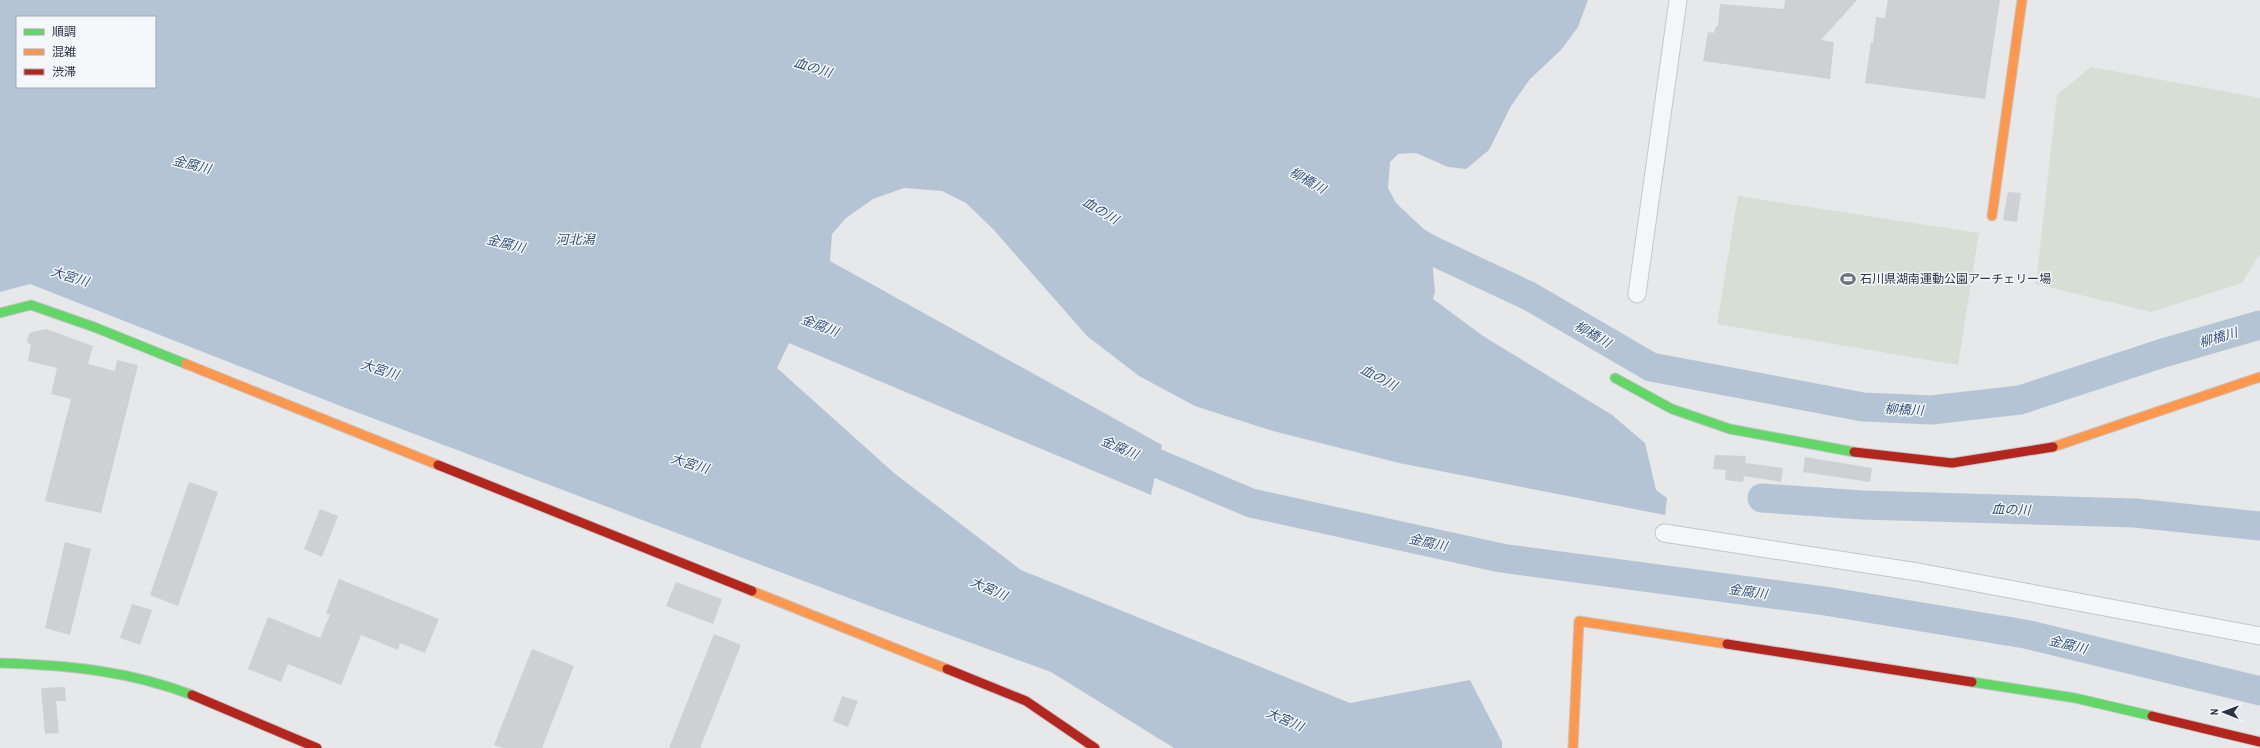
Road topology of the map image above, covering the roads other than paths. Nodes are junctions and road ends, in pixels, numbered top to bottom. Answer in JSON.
{"nodes":[{"id":1,"x":1678,"y":0,"type":"edge"},
{"id":2,"x":2022,"y":0,"type":"edge"},
{"id":3,"x":1992,"y":216,"type":"dead end"},
{"id":4,"x":1637,"y":294,"type":"dead end"},
{"id":5,"x":0,"y":313,"type":"edge"},
{"id":6,"x":2260,"y":377,"type":"edge"},
{"id":7,"x":1615,"y":378,"type":"dead end"},
{"id":8,"x":1664,"y":533,"type":"dead end"},
{"id":9,"x":2260,"y":636,"type":"edge"},
{"id":10,"x":0,"y":663,"type":"edge"},
{"id":11,"x":2260,"y":742,"type":"edge"},
{"id":12,"x":317,"y":748,"type":"edge"},
{"id":13,"x":1095,"y":748,"type":"edge"},
{"id":14,"x":1572,"y":748,"type":"edge"}],
"edges":[{"from":1,"to":4,"type":"street"},
{"from":2,"to":3,"type":"street"},
{"from":5,"to":13,"type":"street"},
{"from":6,"to":7,"type":"street"},
{"from":8,"to":9,"type":"street"},
{"from":10,"to":12,"type":"street"},
{"from":11,"to":14,"type":"street"}]}
